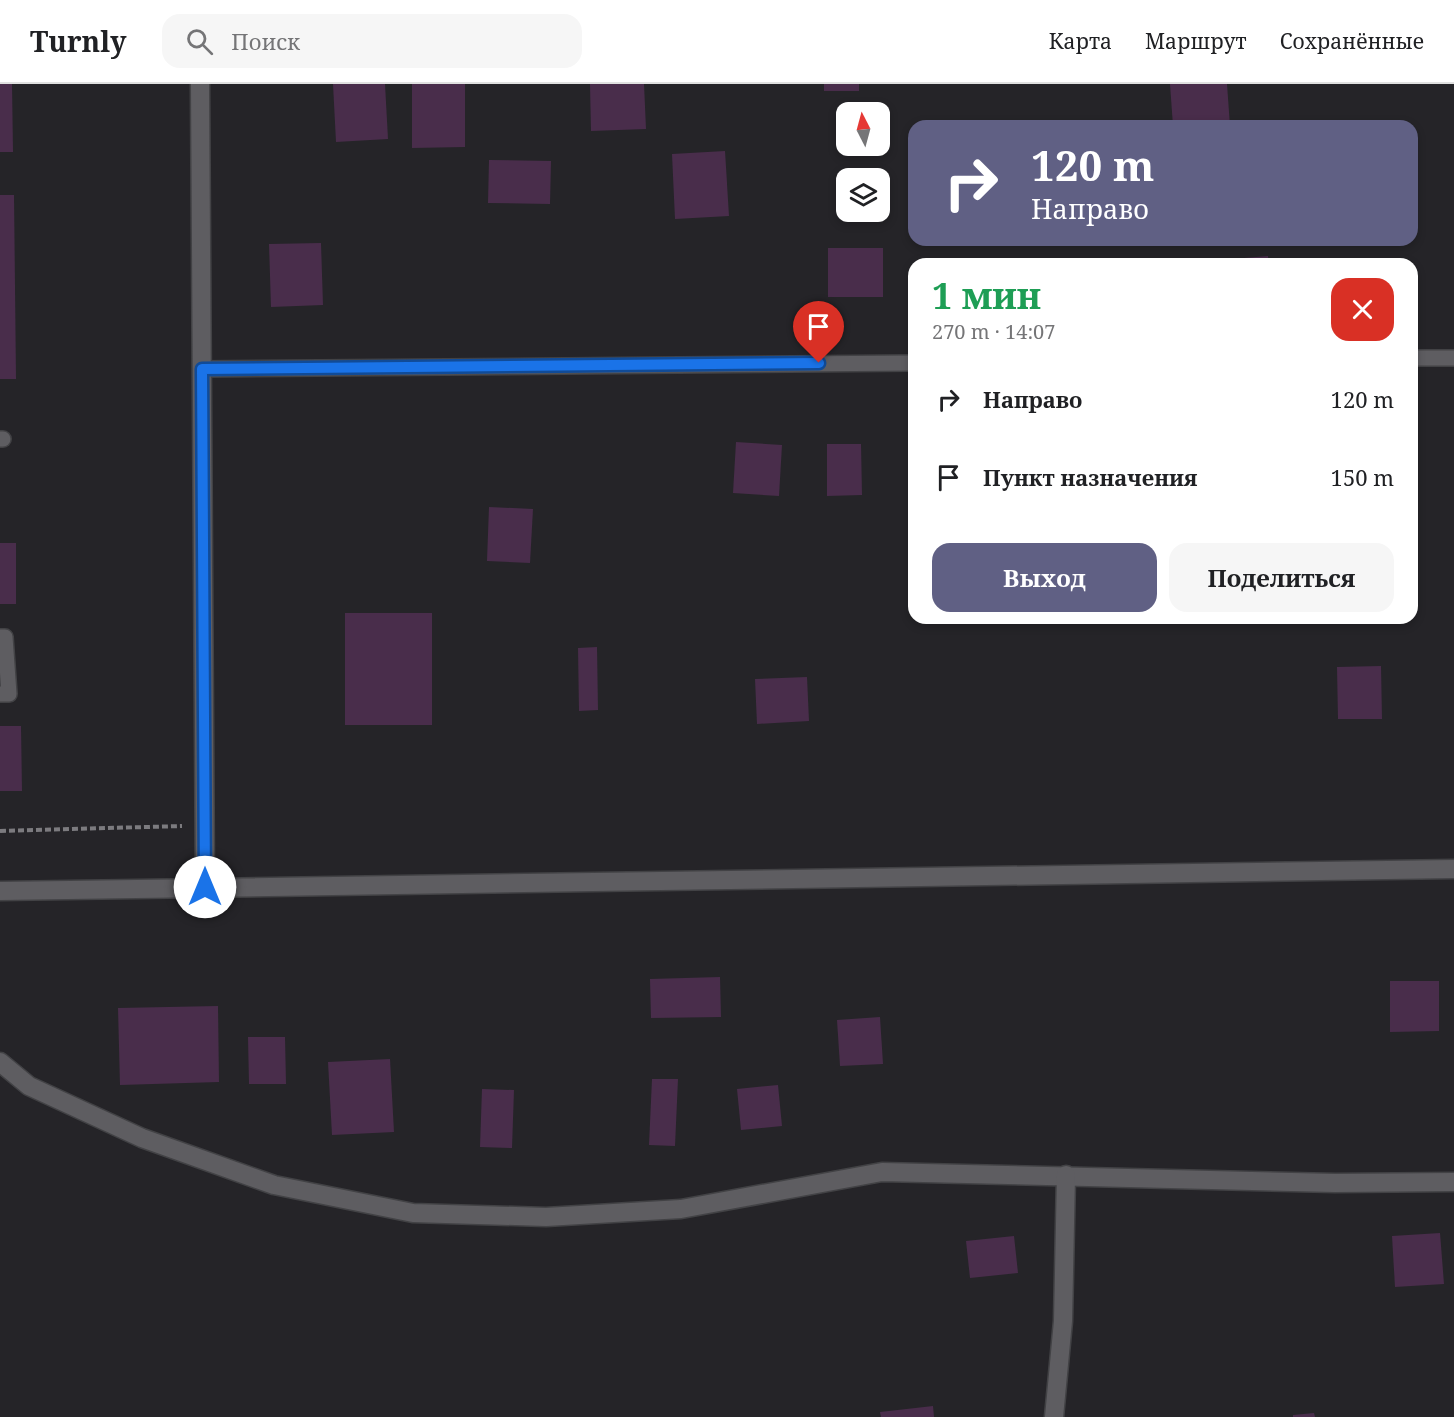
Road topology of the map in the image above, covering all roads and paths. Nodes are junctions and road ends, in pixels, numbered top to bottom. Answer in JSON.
{"nodes":[{"id":1,"x":200,"y":84,"type":"edge"},
{"id":2,"x":1418,"y":358,"type":"edge"},
{"id":3,"x":1454,"y":358,"type":"edge"},
{"id":4,"x":908,"y":363,"type":"edge"},
{"id":5,"x":202,"y":369,"type":"junction"},
{"id":6,"x":0,"y":637,"type":"edge"},
{"id":7,"x":0,"y":694,"type":"edge"},
{"id":8,"x":205,"y":826,"type":"junction"},
{"id":9,"x":0,"y":831,"type":"edge"},
{"id":10,"x":1454,"y":869,"type":"edge"},
{"id":11,"x":205,"y":887,"type":"junction"},
{"id":12,"x":0,"y":891,"type":"edge"},
{"id":13,"x":0,"y":1062,"type":"edge"},
{"id":14,"x":1066,"y":1175,"type":"junction"},
{"id":15,"x":1454,"y":1182,"type":"edge"},
{"id":16,"x":1054,"y":1417,"type":"edge"}],
"edges":[{"from":1,"to":5,"type":"street"},
{"from":2,"to":3,"type":"lane"},
{"from":4,"to":5,"type":"lane"},
{"from":5,"to":8,"type":"street"},
{"from":6,"to":7,"type":"lane"},
{"from":8,"to":9,"type":"path"},
{"from":8,"to":11,"type":"street"},
{"from":10,"to":11,"type":"street"},
{"from":11,"to":12,"type":"street"},
{"from":13,"to":14,"type":"street"},
{"from":14,"to":15,"type":"street"},
{"from":14,"to":16,"type":"street"}]}
